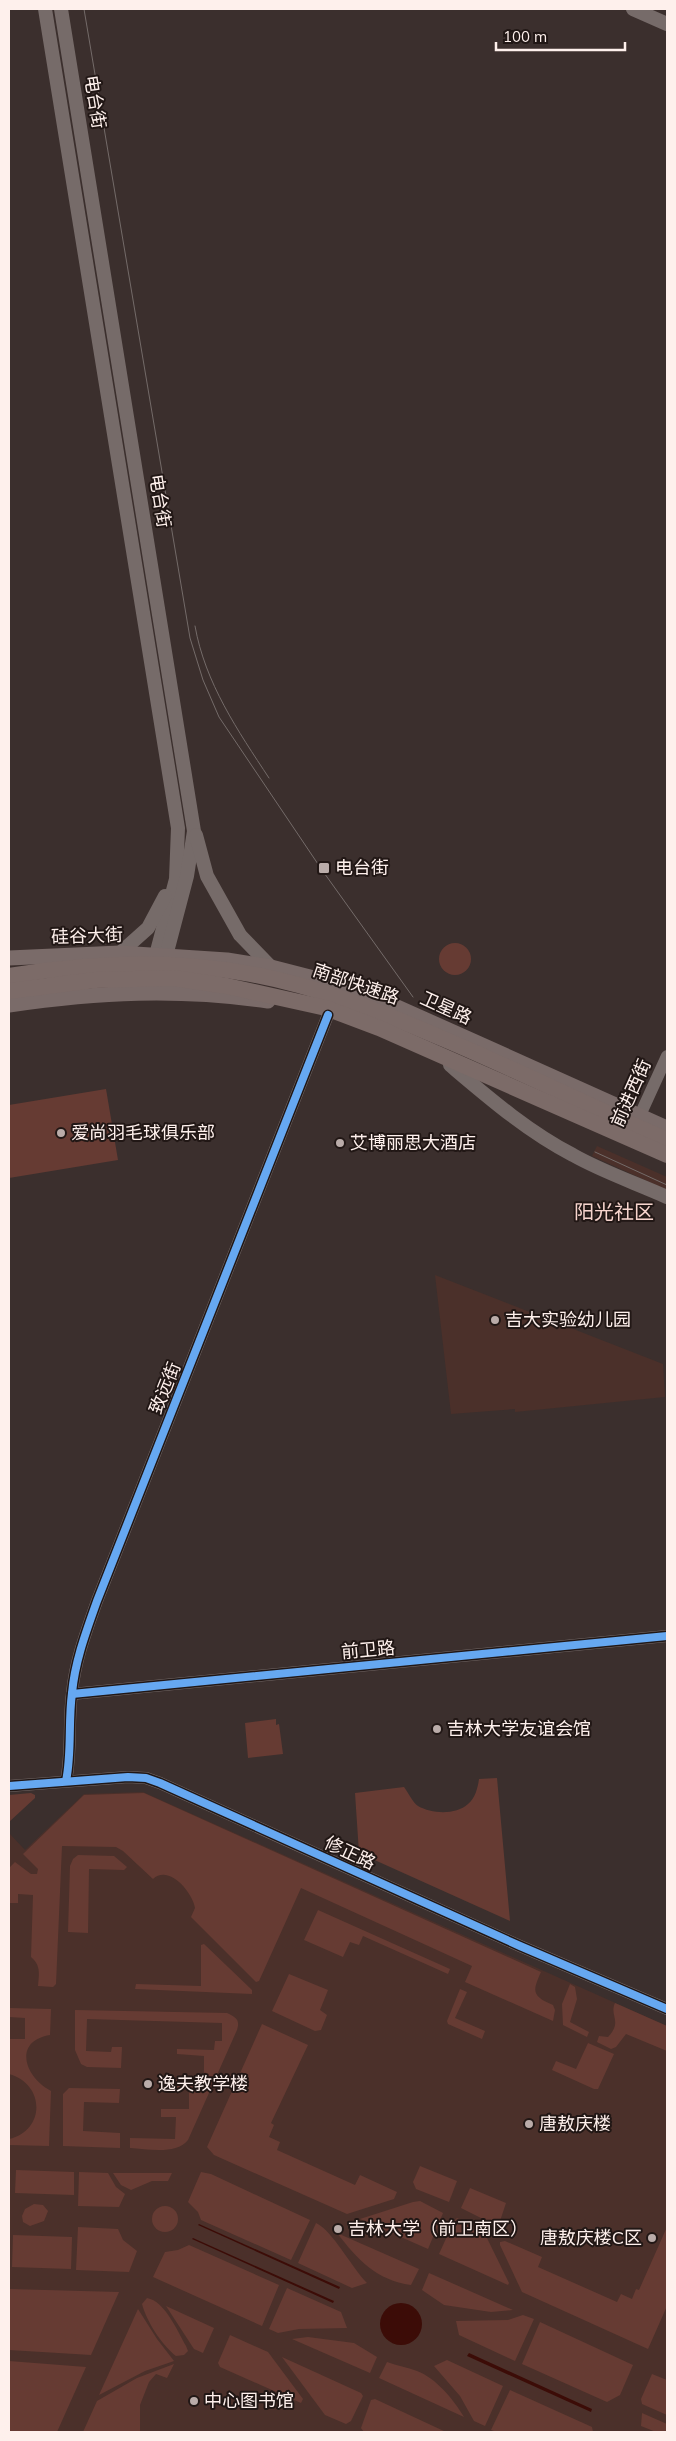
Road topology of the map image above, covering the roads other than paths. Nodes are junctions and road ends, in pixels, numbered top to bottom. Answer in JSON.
{"nodes":[{"id":1,"x":45,"y":9,"type":"edge"},
{"id":2,"x":61,"y":9,"type":"edge"},
{"id":3,"x":633,"y":9,"type":"edge"},
{"id":4,"x":656,"y":9,"type":"edge"},
{"id":5,"x":667,"y":14,"type":"edge"},
{"id":6,"x":667,"y":24,"type":"edge"},
{"id":7,"x":194,"y":831,"type":"junction"},
{"id":8,"x":179,"y":852,"type":"junction"},
{"id":9,"x":120,"y":953,"type":"junction"},
{"id":10,"x":162,"y":955,"type":"junction"},
{"id":11,"x":9,"y":958,"type":"edge"},
{"id":12,"x":271,"y":967,"type":"junction"},
{"id":13,"x":9,"y":976,"type":"edge"},
{"id":14,"x":9,"y":991,"type":"edge"},
{"id":15,"x":155,"y":991,"type":"junction"},
{"id":16,"x":9,"y":1005,"type":"edge"},
{"id":17,"x":328,"y":1016,"type":"junction"},
{"id":18,"x":667,"y":1056,"type":"edge"},
{"id":19,"x":450,"y":1065,"type":"junction"},
{"id":20,"x":640,"y":1116,"type":"junction"},
{"id":21,"x":667,"y":1128,"type":"edge"},
{"id":22,"x":667,"y":1140,"type":"edge"},
{"id":23,"x":627,"y":1144,"type":"junction"},
{"id":24,"x":667,"y":1155,"type":"edge"},
{"id":25,"x":667,"y":1162,"type":"edge"},
{"id":26,"x":667,"y":1197,"type":"edge"},
{"id":27,"x":667,"y":1636,"type":"edge"},
{"id":28,"x":72,"y":1694,"type":"junction"},
{"id":29,"x":66,"y":1781,"type":"junction"},
{"id":30,"x":9,"y":1786,"type":"edge"},
{"id":31,"x":667,"y":2009,"type":"edge"}],
"edges":[{"from":1,"to":8,"type":"main road","name":"电台街"},
{"from":2,"to":7,"type":"main road","name":"电台街"},
{"from":3,"to":6,"type":"main road"},
{"from":4,"to":5,"type":"main road"},
{"from":7,"to":10,"type":"main road","name":"电台街"},
{"from":7,"to":12,"type":"main road"},
{"from":8,"to":9,"type":"main road"},
{"from":8,"to":10,"type":"main road","name":"电台街"},
{"from":9,"to":10,"type":"main road","name":"硅谷大街"},
{"from":9,"to":11,"type":"main road","name":"硅谷大街"},
{"from":10,"to":12,"type":"main road","name":"卫星路"},
{"from":10,"to":15,"type":"main road","name":"电台街"},
{"from":12,"to":20,"type":"main road","name":"卫星路"},
{"from":13,"to":22,"type":"highway","name":"南部快速路"},
{"from":14,"to":24,"type":"highway","name":"南部快速路"},
{"from":15,"to":16,"type":"main road"},
{"from":15,"to":17,"type":"main road"},
{"from":17,"to":19,"type":"main road"},
{"from":17,"to":28,"type":"street","name":"致远街"},
{"from":18,"to":20,"type":"street","name":"前进西街"},
{"from":19,"to":23,"type":"main road"},
{"from":19,"to":26,"type":"main road"},
{"from":20,"to":21,"type":"main road","name":"卫星路"},
{"from":20,"to":23,"type":"street","name":"前进西街"},
{"from":23,"to":25,"type":"main road"},
{"from":27,"to":28,"type":"street","name":"前卫路"},
{"from":28,"to":29,"type":"street","name":"致远街"},
{"from":29,"to":30,"type":"street","name":"修正路"},
{"from":29,"to":31,"type":"street","name":"修正路"}]}
